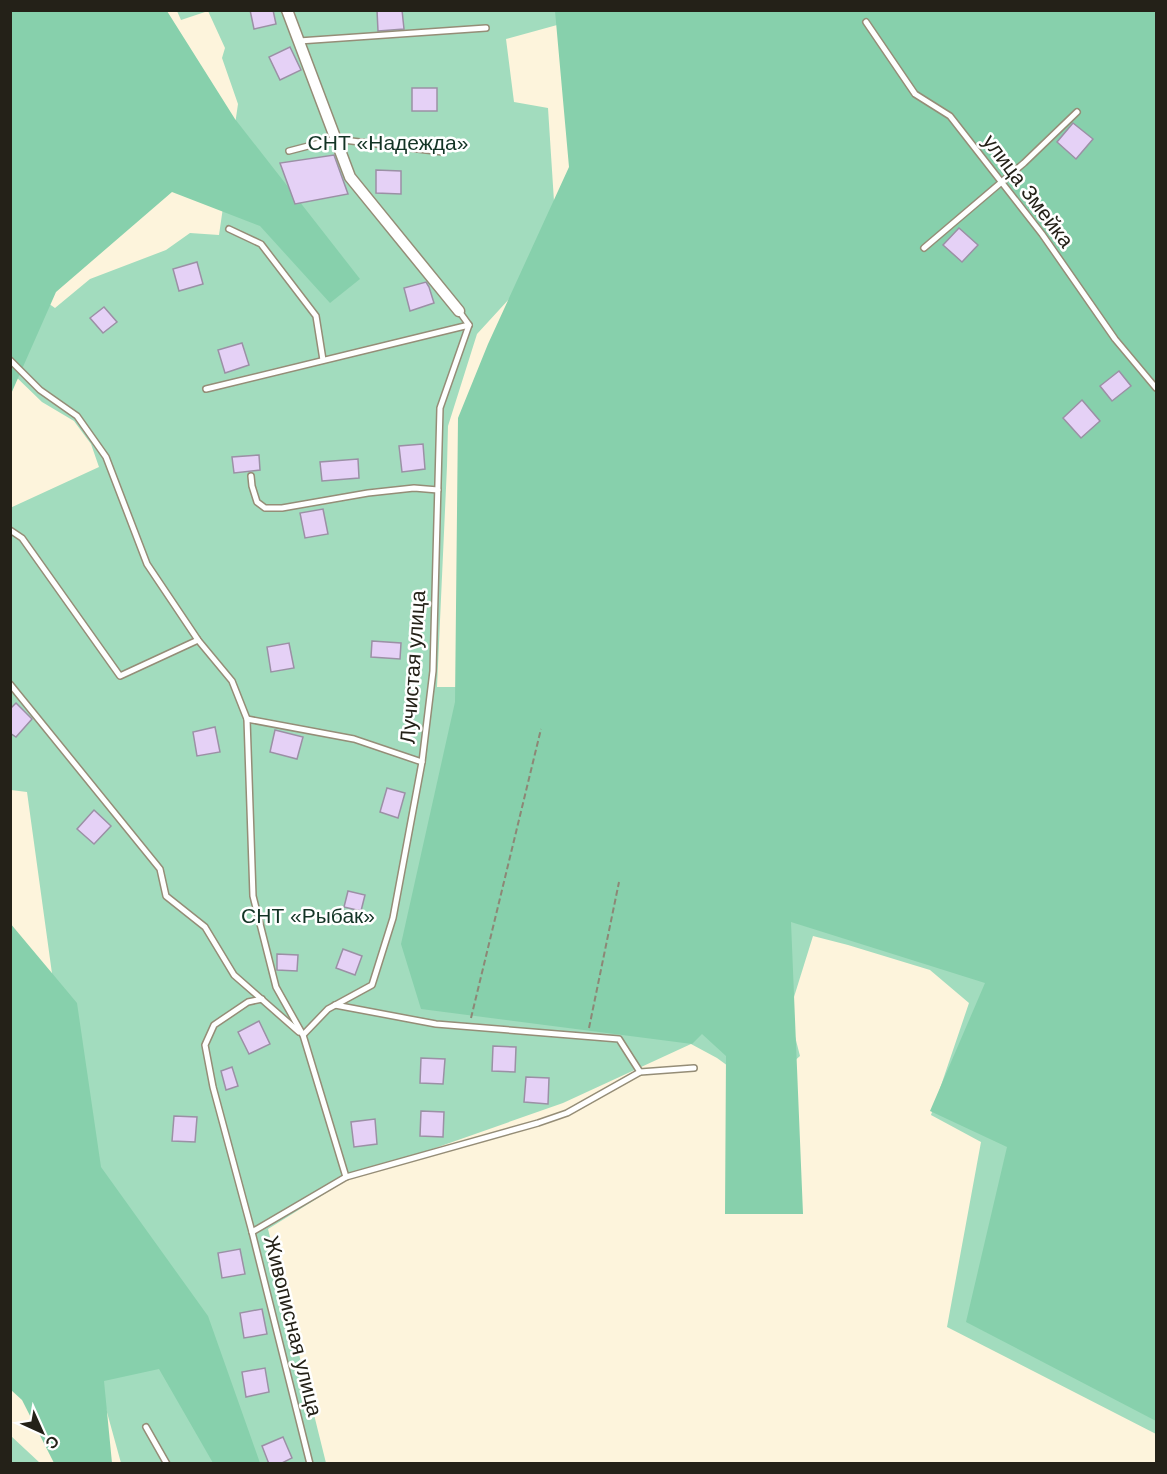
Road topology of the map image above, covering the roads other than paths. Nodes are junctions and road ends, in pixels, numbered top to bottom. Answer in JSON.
{"nodes":[{"id":1,"x":286,"y":10,"type":"edge"},
{"id":2,"x":866,"y":22,"type":"dead end"},
{"id":3,"x":486,"y":28,"type":"dead end"},
{"id":4,"x":298,"y":41,"type":"junction"},
{"id":5,"x":1077,"y":112,"type":"dead end"},
{"id":6,"x":335,"y":139,"type":"junction"},
{"id":7,"x":289,"y":151,"type":"dead end"},
{"id":8,"x":443,"y":152,"type":"dead end"},
{"id":9,"x":1001,"y":182,"type":"junction"},
{"id":10,"x":229,"y":229,"type":"dead end"},
{"id":11,"x":924,"y":248,"type":"dead end"},
{"id":12,"x":459,"y":311,"type":"joint"},
{"id":13,"x":469,"y":325,"type":"junction"},
{"id":14,"x":10,"y":360,"type":"edge"},
{"id":15,"x":322,"y":360,"type":"junction"},
{"id":16,"x":1156,"y":388,"type":"edge"},
{"id":17,"x":206,"y":389,"type":"dead end"},
{"id":18,"x":251,"y":476,"type":"dead end"},
{"id":19,"x":438,"y":490,"type":"junction"},
{"id":20,"x":10,"y":530,"type":"edge"},
{"id":21,"x":198,"y":640,"type":"junction"},
{"id":22,"x":10,"y":684,"type":"edge"},
{"id":23,"x":247,"y":719,"type":"junction"},
{"id":24,"x":422,"y":762,"type":"junction"},
{"id":25,"x":262,"y":999,"type":"junction"},
{"id":26,"x":335,"y":1005,"type":"junction"},
{"id":27,"x":303,"y":1035,"type":"junction"},
{"id":28,"x":694,"y":1068,"type":"dead end"},
{"id":29,"x":640,"y":1071,"type":"junction"},
{"id":30,"x":346,"y":1177,"type":"junction"},
{"id":31,"x":252,"y":1232,"type":"junction"},
{"id":32,"x":146,"y":1427,"type":"dead end"},
{"id":33,"x":167,"y":1464,"type":"edge"},
{"id":34,"x":310,"y":1464,"type":"edge"}],
"edges":[{"from":1,"to":4,"type":"street"},
{"from":2,"to":9,"type":"lane","name":"улица Змейка"},
{"from":3,"to":4,"type":"lane"},
{"from":4,"to":6,"type":"street"},
{"from":5,"to":9,"type":"lane"},
{"from":6,"to":7,"type":"lane"},
{"from":6,"to":8,"type":"lane"},
{"from":6,"to":12,"type":"street"},
{"from":9,"to":11,"type":"lane"},
{"from":9,"to":16,"type":"lane","name":"улица Змейка"},
{"from":10,"to":15,"type":"lane"},
{"from":12,"to":13,"type":"lane"},
{"from":13,"to":15,"type":"lane"},
{"from":13,"to":19,"type":"lane","name":"Лучистая улица"},
{"from":14,"to":21,"type":"lane"},
{"from":15,"to":17,"type":"lane"},
{"from":18,"to":19,"type":"lane"},
{"from":19,"to":24,"type":"lane","name":"Лучистая улица"},
{"from":20,"to":21,"type":"lane"},
{"from":21,"to":23,"type":"lane"},
{"from":22,"to":25,"type":"lane"},
{"from":23,"to":24,"type":"lane"},
{"from":23,"to":27,"type":"lane"},
{"from":24,"to":26,"type":"lane","name":"Лучистая улица"},
{"from":25,"to":27,"type":"lane"},
{"from":25,"to":31,"type":"lane"},
{"from":26,"to":27,"type":"lane","name":"Лучистая улица"},
{"from":26,"to":29,"type":"lane"},
{"from":27,"to":30,"type":"lane"},
{"from":28,"to":29,"type":"lane"},
{"from":29,"to":30,"type":"lane","name":"Живописная улица"},
{"from":30,"to":31,"type":"lane","name":"Живописная улица"},
{"from":31,"to":34,"type":"lane","name":"Живописная улица"},
{"from":32,"to":33,"type":"lane"}]}
